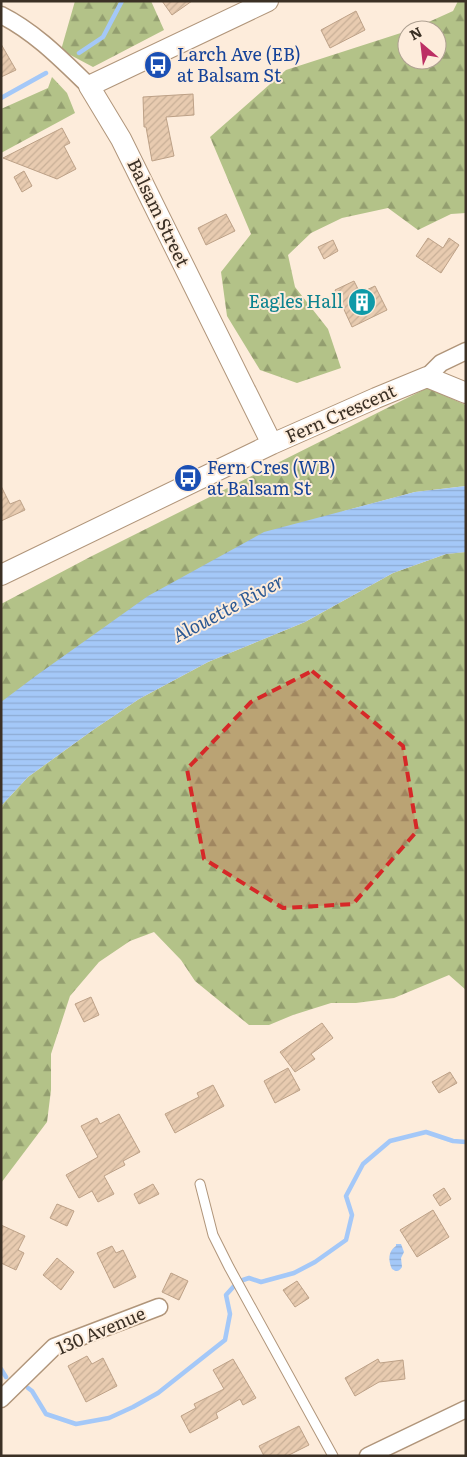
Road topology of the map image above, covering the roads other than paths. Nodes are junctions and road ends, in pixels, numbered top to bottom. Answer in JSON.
{"nodes":[{"id":1,"x":268,"y":1,"type":"edge"},
{"id":2,"x":1,"y":16,"type":"edge"},
{"id":3,"x":89,"y":86,"type":"junction"},
{"id":4,"x":466,"y":351,"type":"edge"},
{"id":5,"x":427,"y":377,"type":"junction"},
{"id":6,"x":466,"y":393,"type":"edge"},
{"id":7,"x":272,"y":444,"type":"junction"},
{"id":8,"x":1,"y":575,"type":"edge"},
{"id":9,"x":200,"y":1184,"type":"dead end"},
{"id":10,"x":159,"y":1307,"type":"dead end"},
{"id":11,"x":1,"y":1399,"type":"edge"},
{"id":12,"x":466,"y":1409,"type":"edge"},
{"id":13,"x":333,"y":1456,"type":"edge"},
{"id":14,"x":368,"y":1456,"type":"edge"}],
"edges":[{"from":1,"to":3,"type":"street"},
{"from":2,"to":3,"type":"street","name":"Balsam Street"},
{"from":3,"to":7,"type":"street","name":"Balsam Street"},
{"from":4,"to":5,"type":"street"},
{"from":5,"to":6,"type":"street"},
{"from":5,"to":7,"type":"street","name":"Fern Crescent"},
{"from":7,"to":8,"type":"street","name":"Fern Crescent"},
{"from":9,"to":13,"type":"lane"},
{"from":10,"to":11,"type":"street","name":"130 Avenue"},
{"from":12,"to":14,"type":"street"}]}
